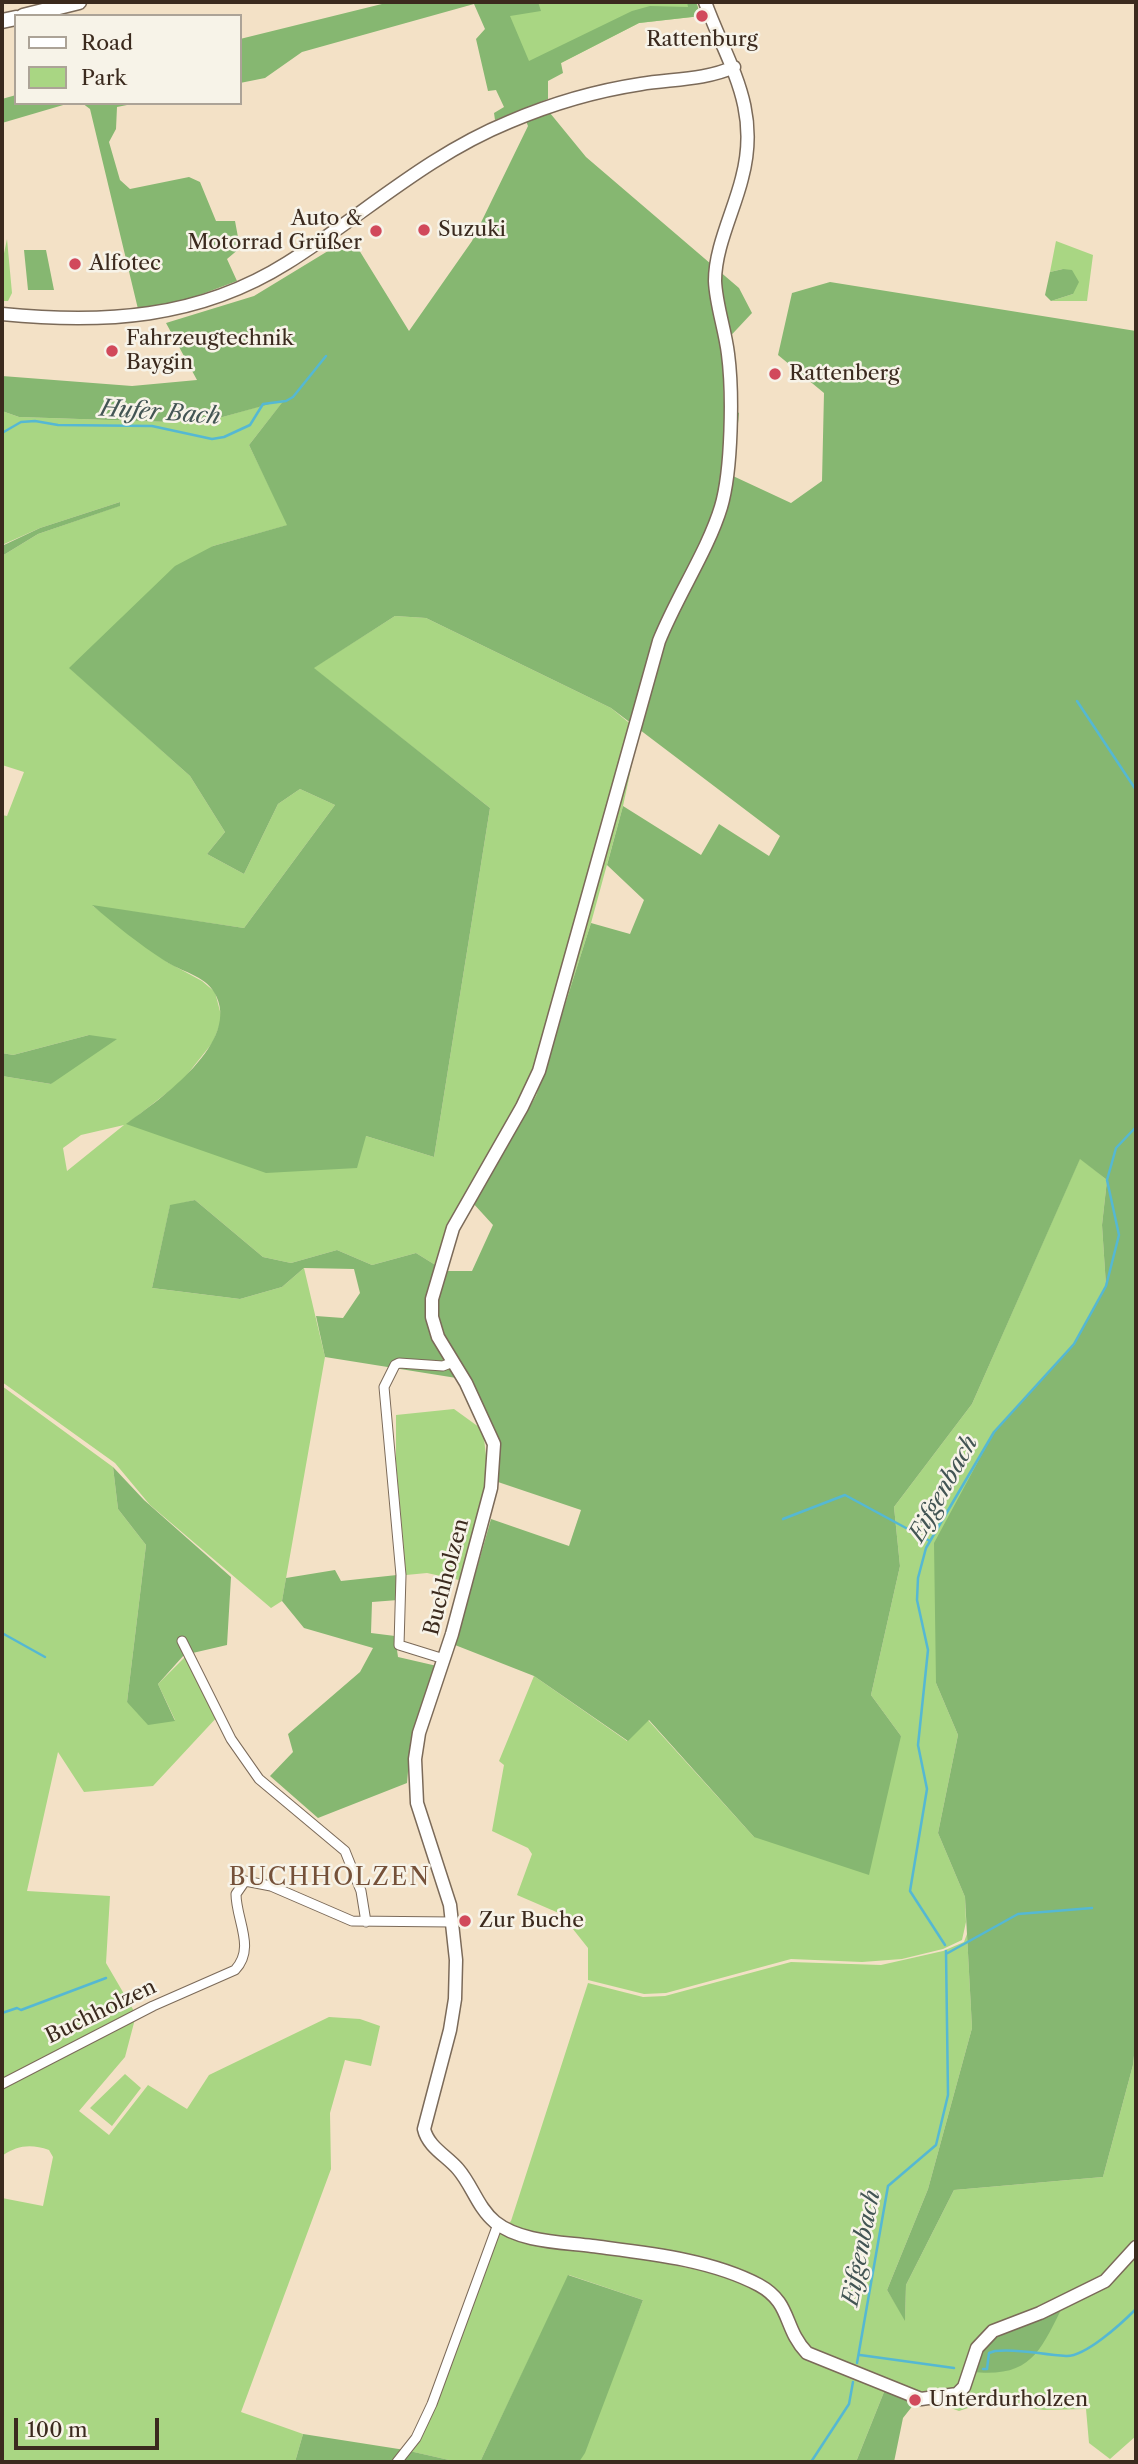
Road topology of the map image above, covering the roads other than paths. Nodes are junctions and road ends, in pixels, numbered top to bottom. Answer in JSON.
{"nodes":[{"id":1,"x":79,"y":2,"type":"edge"},
{"id":2,"x":705,"y":2,"type":"edge"},
{"id":3,"x":31,"y":14,"type":"edge"},
{"id":4,"x":734,"y":67,"type":"junction"},
{"id":5,"x":2,"y":314,"type":"edge"},
{"id":6,"x":453,"y":1362,"type":"junction"},
{"id":7,"x":182,"y":1641,"type":"dead end"},
{"id":8,"x":444,"y":1659,"type":"junction"},
{"id":9,"x":366,"y":1922,"type":"junction"},
{"id":10,"x":452,"y":1922,"type":"junction"},
{"id":11,"x":5,"y":2082,"type":"edge"},
{"id":12,"x":498,"y":2224,"type":"junction"},
{"id":13,"x":1136,"y":2247,"type":"edge"},
{"id":14,"x":397,"y":2462,"type":"edge"}],
"edges":[{"from":1,"to":3,"type":"main road"},
{"from":2,"to":4,"type":"street","name":"Buchholzen"},
{"from":4,"to":5,"type":"street"},
{"from":4,"to":6,"type":"street","name":"Buchholzen"},
{"from":6,"to":8,"type":"street","name":"Buchholzen"},
{"from":6,"to":8,"type":"street"},
{"from":7,"to":9,"type":"street"},
{"from":8,"to":10,"type":"street","name":"Buchholzen"},
{"from":9,"to":10,"type":"street","name":"Buchholzen"},
{"from":9,"to":11,"type":"street","name":"Buchholzen"},
{"from":10,"to":12,"type":"street","name":"Buchholzen"},
{"from":12,"to":13,"type":"street"},
{"from":12,"to":14,"type":"street"}]}
